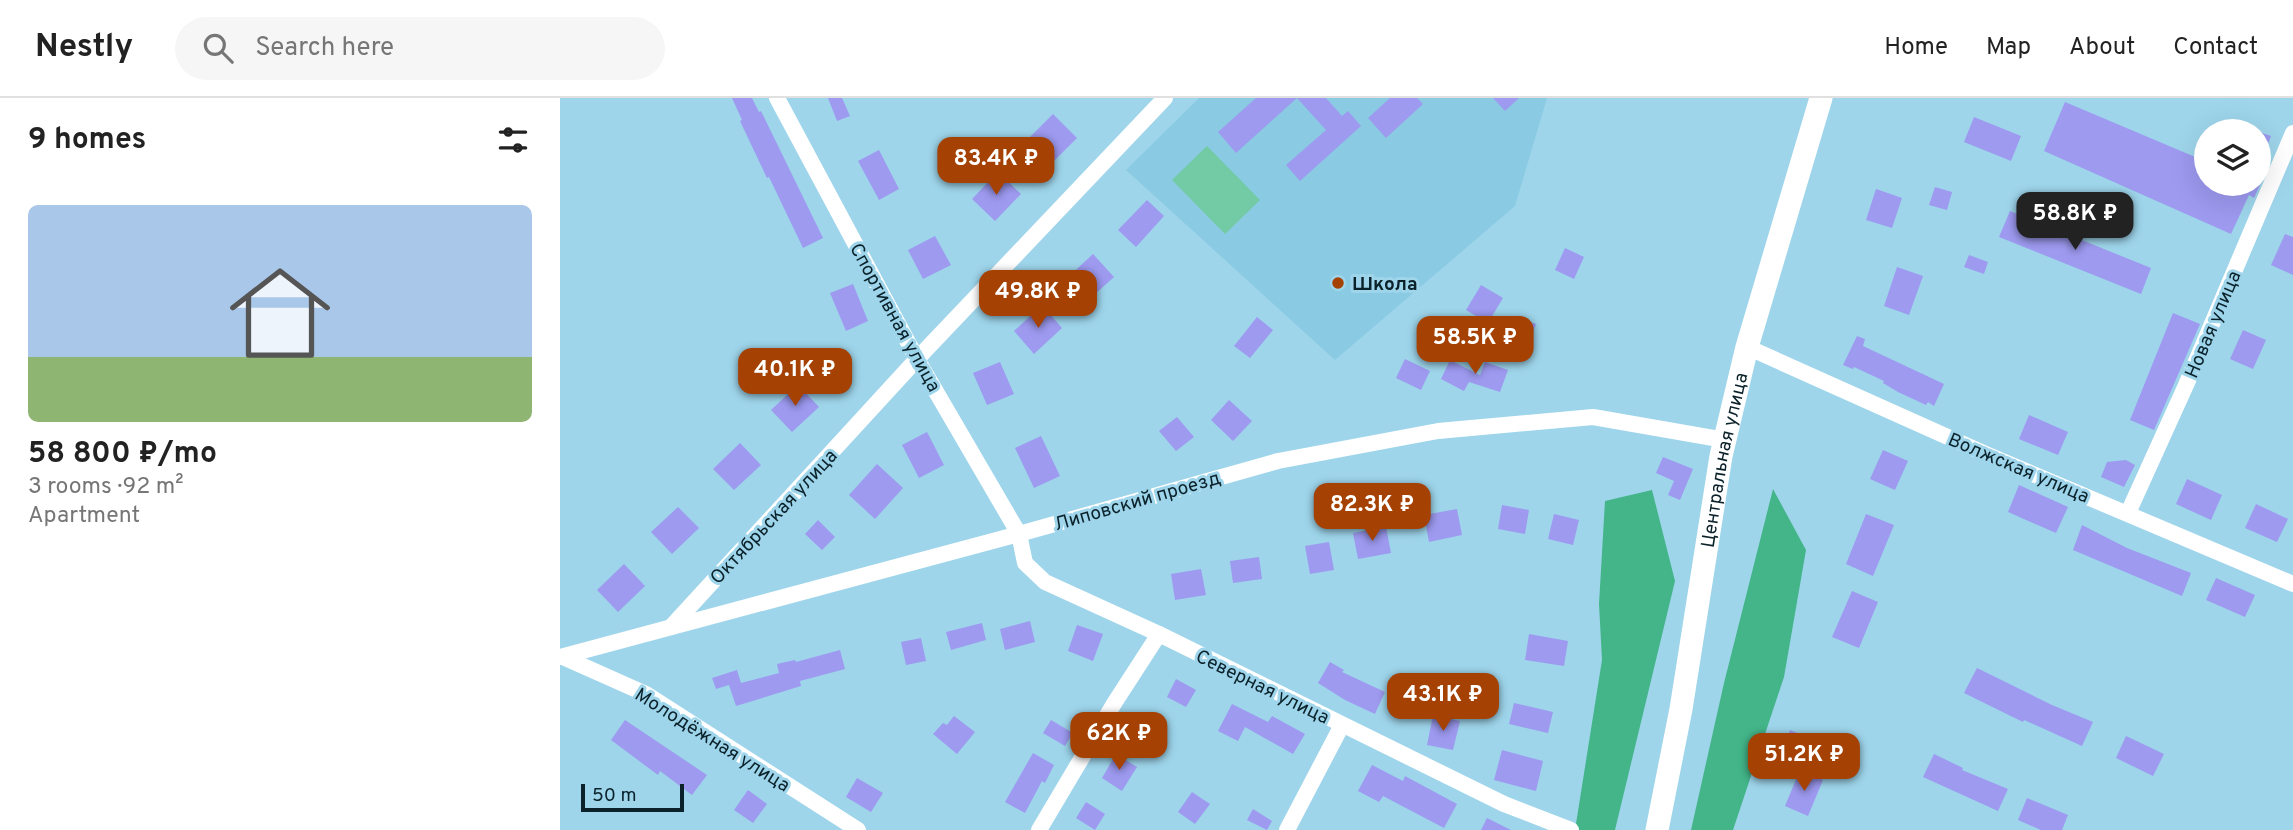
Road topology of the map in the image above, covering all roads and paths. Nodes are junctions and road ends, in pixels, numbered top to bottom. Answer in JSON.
{"nodes":[{"id":1,"x":778,"y":98,"type":"edge"},
{"id":2,"x":1165,"y":98,"type":"edge"},
{"id":3,"x":1821,"y":98,"type":"edge"},
{"id":4,"x":2293,"y":133,"type":"edge"},
{"id":5,"x":1747,"y":347,"type":"junction"},
{"id":6,"x":917,"y":359,"type":"junction"},
{"id":7,"x":1725,"y":440,"type":"junction"},
{"id":8,"x":2128,"y":513,"type":"junction"},
{"id":9,"x":1019,"y":534,"type":"junction"},
{"id":10,"x":2293,"y":584,"type":"edge"},
{"id":11,"x":669,"y":628,"type":"junction"},
{"id":12,"x":1159,"y":634,"type":"junction"},
{"id":13,"x":561,"y":657,"type":"edge"},
{"id":14,"x":1342,"y":725,"type":"junction"},
{"id":15,"x":858,"y":830,"type":"edge"},
{"id":16,"x":1040,"y":830,"type":"edge"},
{"id":17,"x":1287,"y":830,"type":"edge"},
{"id":18,"x":1572,"y":830,"type":"edge"},
{"id":19,"x":1657,"y":830,"type":"edge"}],
"edges":[{"from":1,"to":6,"type":"street","name":"Спортивная улица"},
{"from":2,"to":6,"type":"street","name":"Октябрьская улица"},
{"from":3,"to":5,"type":"main road","name":"Центральная улица"},
{"from":4,"to":8,"type":"street","name":"Новая улица"},
{"from":5,"to":7,"type":"main road","name":"Центральная улица"},
{"from":5,"to":8,"type":"street","name":"Волжская улица"},
{"from":6,"to":9,"type":"street","name":"Спортивная улица"},
{"from":6,"to":11,"type":"street","name":"Октябрьская улица"},
{"from":7,"to":9,"type":"street","name":"Липовский проезд"},
{"from":7,"to":19,"type":"main road","name":"Центральная улица"},
{"from":8,"to":10,"type":"street","name":"Волжская улица"},
{"from":9,"to":11,"type":"street","name":"Липовский проезд"},
{"from":9,"to":12,"type":"street","name":"Северная улица"},
{"from":11,"to":13,"type":"street","name":"Липовский проезд"},
{"from":12,"to":14,"type":"street","name":"Северная улица"},
{"from":12,"to":16,"type":"street"},
{"from":13,"to":15,"type":"street","name":"Молодёжная улица"},
{"from":14,"to":17,"type":"street"},
{"from":14,"to":18,"type":"street","name":"Северная улица"}]}
